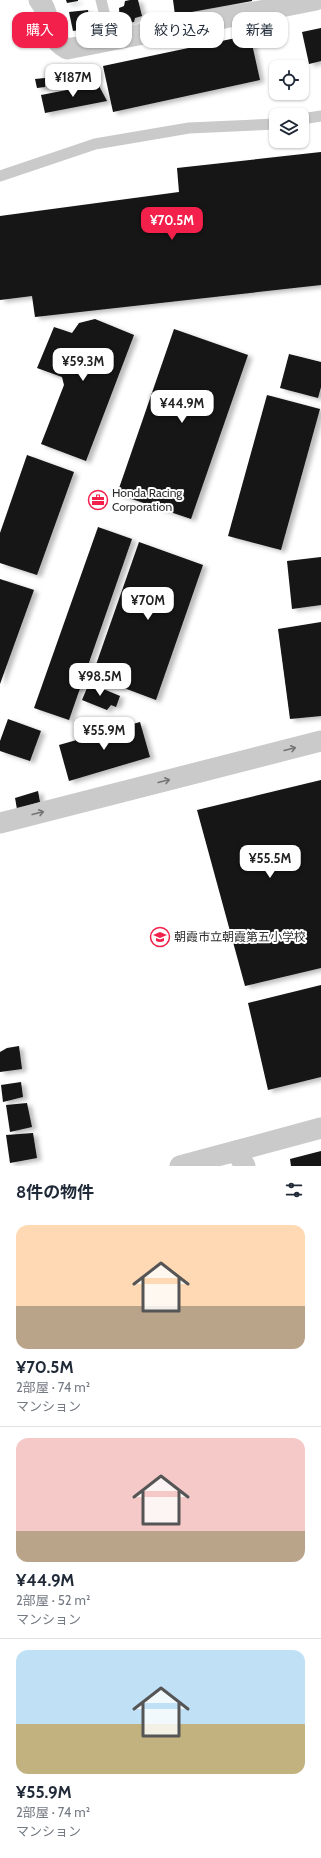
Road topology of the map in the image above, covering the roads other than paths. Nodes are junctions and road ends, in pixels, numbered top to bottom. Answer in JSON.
{"nodes":[{"id":1,"x":39,"y":0,"type":"edge"},
{"id":2,"x":101,"y":0,"type":"edge"},
{"id":3,"x":316,"y":0,"type":"edge"},
{"id":4,"x":104,"y":12,"type":"edge"},
{"id":5,"x":132,"y":36,"type":"edge"},
{"id":6,"x":76,"y":47,"type":"edge"},
{"id":7,"x":321,"y":116,"type":"edge"},
{"id":8,"x":309,"y":118,"type":"edge"},
{"id":9,"x":269,"y":124,"type":"edge"},
{"id":10,"x":0,"y":176,"type":"edge"},
{"id":11,"x":321,"y":741,"type":"edge"},
{"id":12,"x":0,"y":823,"type":"edge"},
{"id":13,"x":321,"y":1128,"type":"edge"},
{"id":14,"x":241,"y":1158,"type":"edge"},
{"id":15,"x":180,"y":1166,"type":"edge"}],
"edges":[{"from":1,"to":6,"type":"street"},
{"from":2,"to":4,"type":"lane"},
{"from":3,"to":5,"type":"street"},
{"from":7,"to":8,"type":"lane"},
{"from":9,"to":10,"type":"lane"},
{"from":12,"to":11,"type":"street","one_way":true},
{"from":13,"to":14,"type":"street"},
{"from":14,"to":15,"type":"street"}]}
